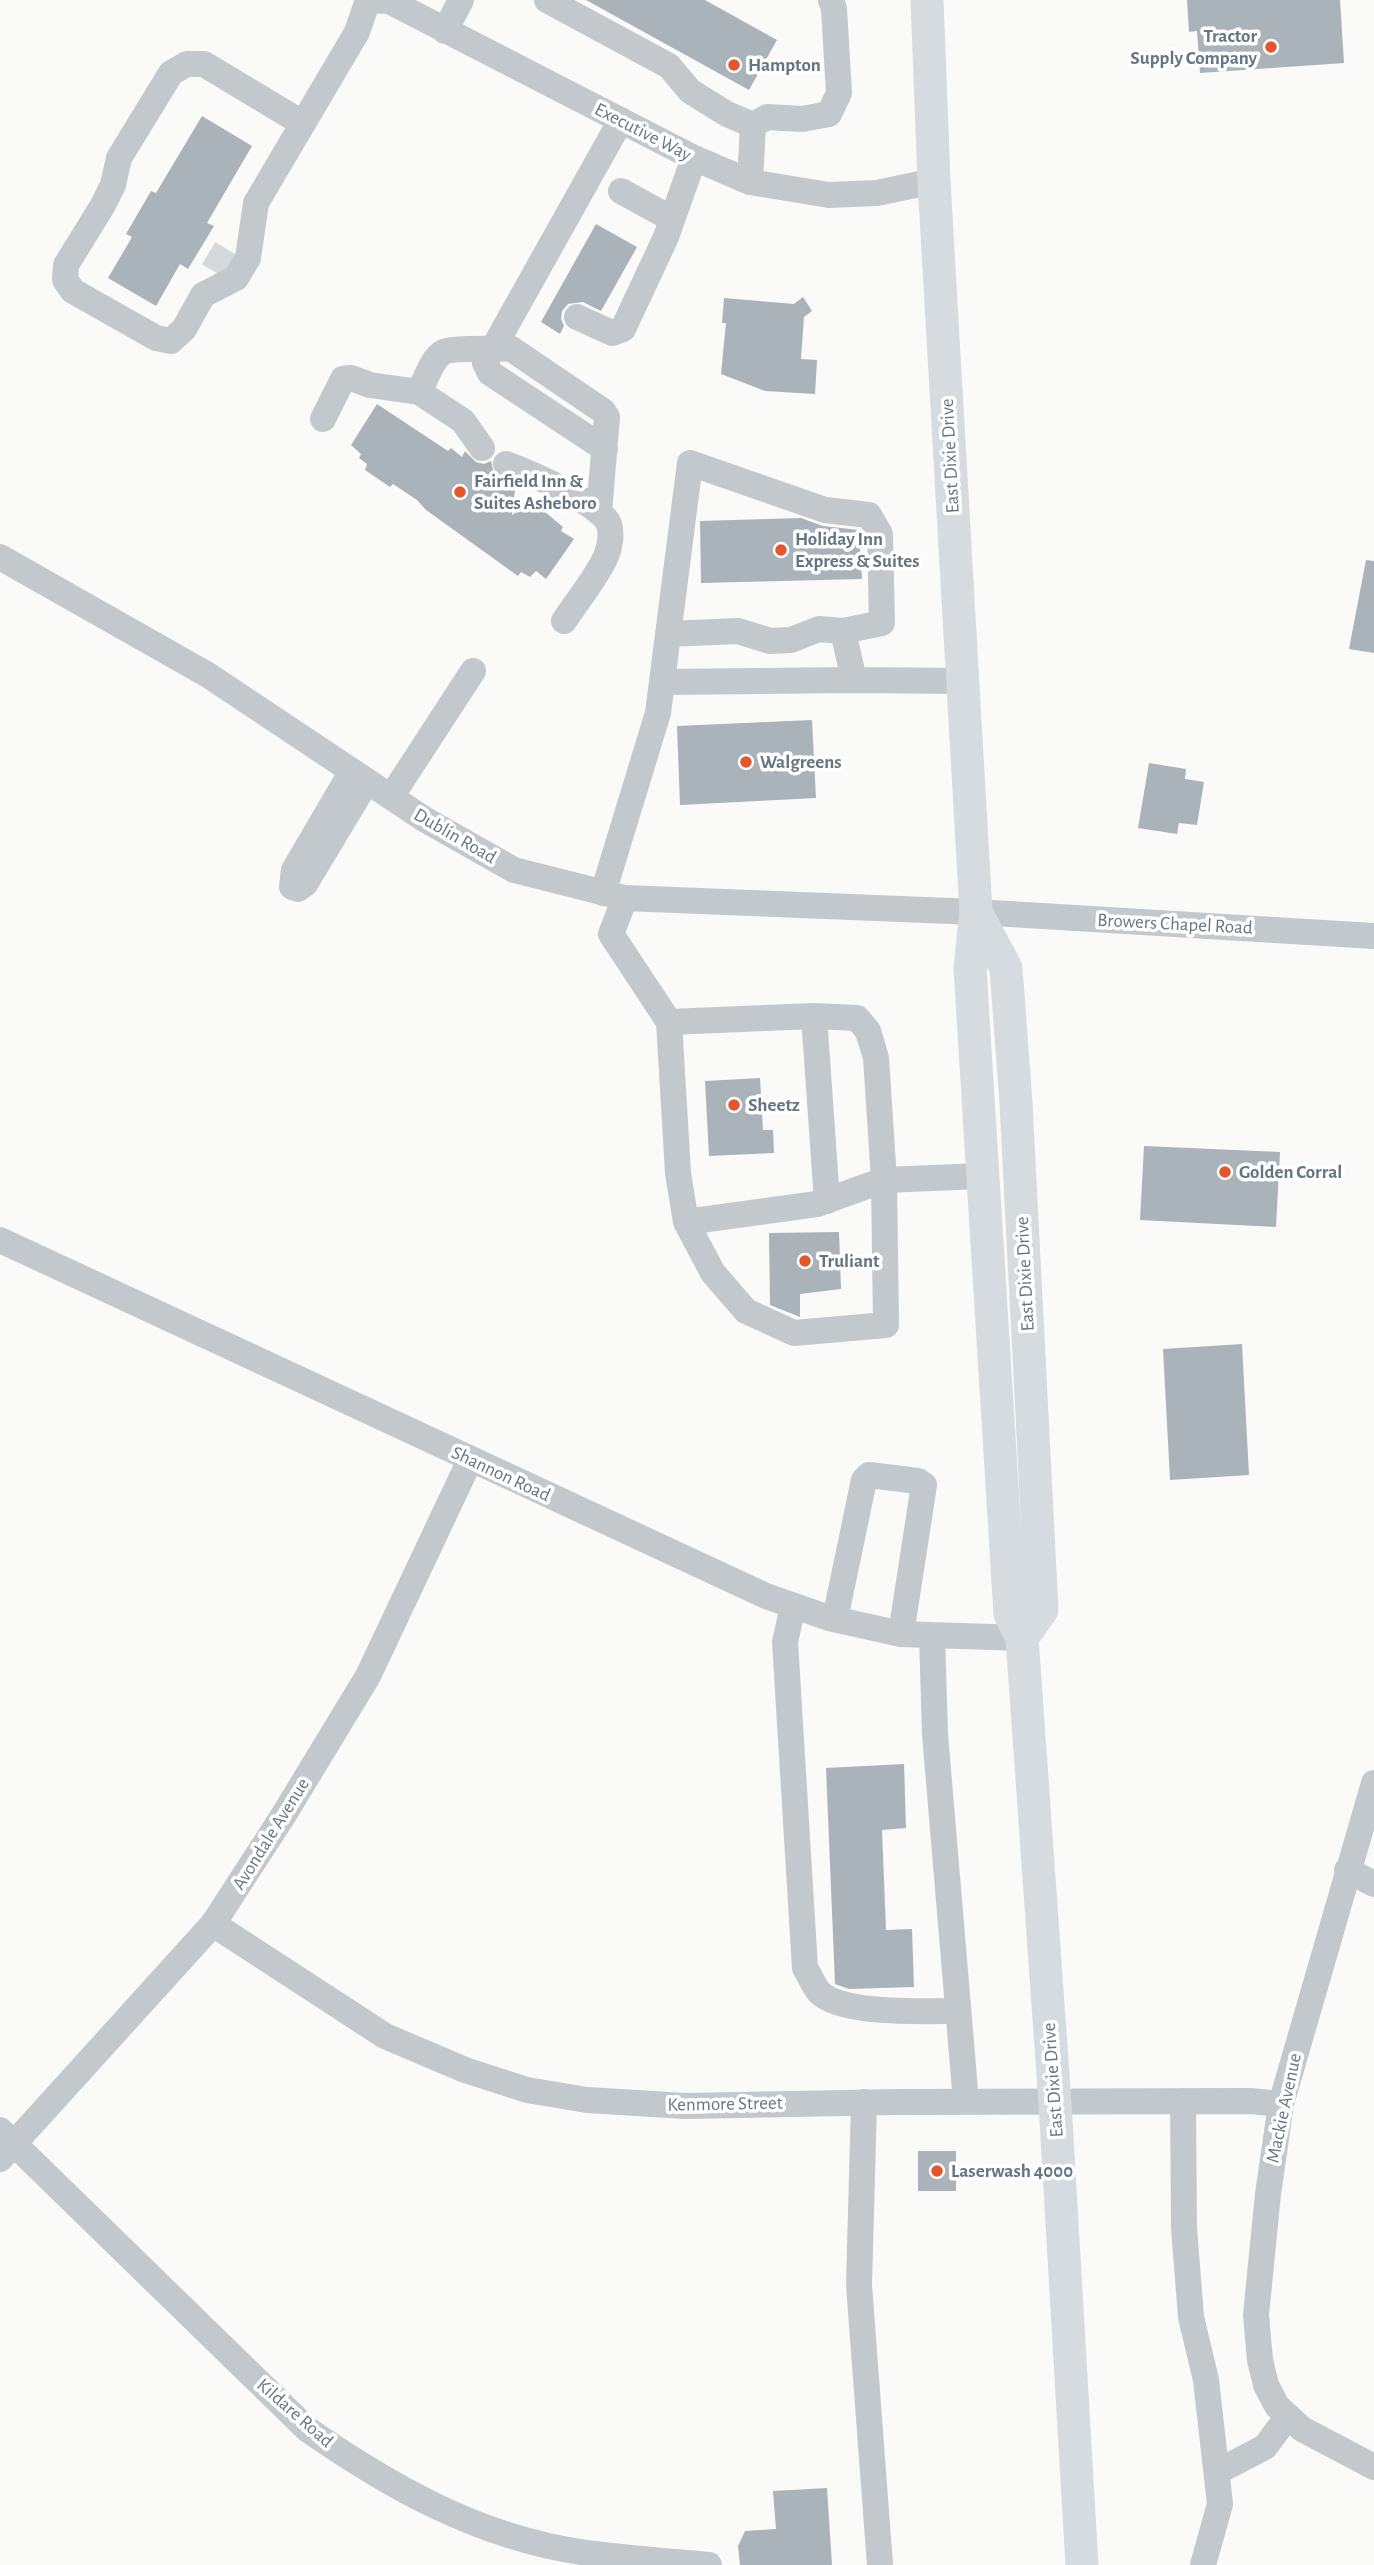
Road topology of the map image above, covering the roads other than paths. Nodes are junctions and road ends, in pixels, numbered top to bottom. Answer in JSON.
{"nodes":[{"id":1,"x":369,"y":0,"type":"edge"},
{"id":2,"x":461,"y":0,"type":"edge"},
{"id":3,"x":547,"y":0,"type":"edge"},
{"id":4,"x":831,"y":0,"type":"edge"},
{"id":5,"x":927,"y":0,"type":"edge"},
{"id":6,"x":445,"y":31,"type":"junction"},
{"id":7,"x":621,"y":120,"type":"junction"},
{"id":8,"x":302,"y":123,"type":"junction"},
{"id":9,"x":753,"y":125,"type":"junction"},
{"id":10,"x":694,"y":158,"type":"junction"},
{"id":11,"x":934,"y":181,"type":"junction"},
{"id":12,"x":750,"y":182,"type":"junction"},
{"id":13,"x":621,"y":191,"type":"dead end"},
{"id":14,"x":256,"y":203,"type":"junction"},
{"id":15,"x":672,"y":219,"type":"junction"},
{"id":16,"x":233,"y":238,"type":"tunnel mouth"},
{"id":17,"x":577,"y":317,"type":"dead end"},
{"id":18,"x":492,"y":351,"type":"junction"},
{"id":19,"x":419,"y":392,"type":"junction"},
{"id":20,"x":323,"y":419,"type":"dead end"},
{"id":21,"x":482,"y":448,"type":"dead end"},
{"id":22,"x":506,"y":464,"type":"dead end"},
{"id":23,"x":599,"y":512,"type":"junction"},
{"id":24,"x":0,"y":557,"type":"edge"},
{"id":25,"x":564,"y":621,"type":"dead end"},
{"id":26,"x":843,"y":631,"type":"junction"},
{"id":27,"x":668,"y":634,"type":"junction"},
{"id":28,"x":474,"y":671,"type":"dead end"},
{"id":29,"x":854,"y":680,"type":"junction"},
{"id":30,"x":662,"y":681,"type":"junction"},
{"id":31,"x":963,"y":681,"type":"junction"},
{"id":32,"x":391,"y":797,"type":"junction"},
{"id":33,"x":614,"y":895,"type":"junction"},
{"id":34,"x":976,"y":912,"type":"junction"},
{"id":35,"x":1374,"y":936,"type":"edge"},
{"id":36,"x":814,"y":1016,"type":"junction"},
{"id":37,"x":669,"y":1022,"type":"junction"},
{"id":38,"x":982,"y":1176,"type":"junction"},
{"id":39,"x":884,"y":1180,"type":"junction"},
{"id":40,"x":827,"y":1201,"type":"junction"},
{"id":41,"x":686,"y":1222,"type":"junction"},
{"id":42,"x":0,"y":1240,"type":"edge"},
{"id":43,"x":470,"y":1460,"type":"junction"},
{"id":44,"x":793,"y":1606,"type":"junction"},
{"id":45,"x":835,"y":1619,"type":"junction"},
{"id":46,"x":901,"y":1634,"type":"junction"},
{"id":47,"x":932,"y":1635,"type":"junction"},
{"id":48,"x":1022,"y":1638,"type":"junction"},
{"id":49,"x":1374,"y":1783,"type":"edge"},
{"id":50,"x":1347,"y":1870,"type":"junction"},
{"id":51,"x":1374,"y":1884,"type":"edge"},
{"id":52,"x":213,"y":1924,"type":"junction"},
{"id":53,"x":958,"y":2011,"type":"junction"},
{"id":54,"x":1182,"y":2101,"type":"junction"},
{"id":55,"x":864,"y":2102,"type":"junction"},
{"id":56,"x":966,"y":2102,"type":"junction"},
{"id":57,"x":1055,"y":2103,"type":"junction"},
{"id":58,"x":1281,"y":2104,"type":"junction"},
{"id":59,"x":5,"y":2144,"type":"edge"},
{"id":60,"x":1295,"y":2422,"type":"junction"},
{"id":61,"x":1374,"y":2467,"type":"edge"},
{"id":62,"x":1217,"y":2472,"type":"junction"},
{"id":63,"x":709,"y":2565,"type":"edge"},
{"id":64,"x":880,"y":2565,"type":"edge"},
{"id":65,"x":1082,"y":2565,"type":"edge"},
{"id":66,"x":1203,"y":2565,"type":"edge"}],
"edges":[{"from":1,"to":6,"type":"street","name":"Executive Way"},
{"from":1,"to":8,"type":"street"},
{"from":2,"to":6,"type":"street"},
{"from":3,"to":9,"type":"street"},
{"from":4,"to":9,"type":"street"},
{"from":5,"to":11,"type":"main road","name":"East Dixie Drive"},
{"from":6,"to":7,"type":"street","name":"Executive Way"},
{"from":7,"to":10,"type":"street","name":"Executive Way"},
{"from":7,"to":18,"type":"street"},
{"from":8,"to":14,"type":"street"},
{"from":8,"to":14,"type":"street"},
{"from":9,"to":12,"type":"street"},
{"from":10,"to":12,"type":"street","name":"Executive Way"},
{"from":10,"to":15,"type":"street"},
{"from":11,"to":12,"type":"street","name":"Executive Way"},
{"from":11,"to":31,"type":"main road","name":"East Dixie Drive"},
{"from":13,"to":15,"type":"street"},
{"from":14,"to":16,"type":"street"},
{"from":15,"to":17,"type":"street"},
{"from":18,"to":19,"type":"street"},
{"from":18,"to":23,"type":"street"},
{"from":19,"to":20,"type":"street"},
{"from":19,"to":21,"type":"street"},
{"from":22,"to":23,"type":"street"},
{"from":23,"to":25,"type":"street"},
{"from":24,"to":32,"type":"street","name":"Dublin Road"},
{"from":26,"to":27,"type":"street"},
{"from":26,"to":27,"type":"street"},
{"from":26,"to":29,"type":"street"},
{"from":27,"to":30,"type":"street"},
{"from":28,"to":32,"type":"street"},
{"from":29,"to":30,"type":"street"},
{"from":29,"to":31,"type":"street"},
{"from":30,"to":33,"type":"street"},
{"from":31,"to":34,"type":"main road","name":"East Dixie Drive"},
{"from":32,"to":33,"type":"street","name":"Dublin Road"},
{"from":33,"to":34,"type":"street","name":"Dublin Road"},
{"from":33,"to":37,"type":"street"},
{"from":34,"to":35,"type":"street","name":"Browers Chapel Road"},
{"from":34,"to":38,"type":"main road","name":"East Dixie Drive"},
{"from":34,"to":48,"type":"main road","name":"East Dixie Drive"},
{"from":36,"to":37,"type":"street"},
{"from":36,"to":39,"type":"street"},
{"from":36,"to":40,"type":"street"},
{"from":37,"to":41,"type":"street"},
{"from":38,"to":39,"type":"street"},
{"from":38,"to":48,"type":"main road","name":"East Dixie Drive"},
{"from":39,"to":40,"type":"street"},
{"from":39,"to":41,"type":"street"},
{"from":40,"to":41,"type":"street"},
{"from":42,"to":43,"type":"street","name":"Shannon Road"},
{"from":43,"to":44,"type":"street","name":"Shannon Road"},
{"from":43,"to":52,"type":"street","name":"Avondale Avenue"},
{"from":44,"to":45,"type":"street","name":"Shannon Road"},
{"from":44,"to":53,"type":"street"},
{"from":45,"to":46,"type":"street","name":"Shannon Road"},
{"from":45,"to":46,"type":"street"},
{"from":46,"to":47,"type":"street","name":"Shannon Road"},
{"from":47,"to":48,"type":"street","name":"Shannon Road"},
{"from":47,"to":53,"type":"street"},
{"from":48,"to":57,"type":"main road","name":"East Dixie Drive"},
{"from":49,"to":50,"type":"street","name":"Mackie Avenue"},
{"from":50,"to":51,"type":"street"},
{"from":50,"to":58,"type":"street","name":"Mackie Avenue"},
{"from":52,"to":55,"type":"street","name":"Kenmore Street"},
{"from":52,"to":59,"type":"street","name":"Avondale Avenue"},
{"from":53,"to":56,"type":"street"},
{"from":54,"to":57,"type":"street","name":"Kenmore Street"},
{"from":54,"to":58,"type":"street","name":"Kenmore Street"},
{"from":54,"to":62,"type":"street"},
{"from":55,"to":56,"type":"street","name":"Kenmore Street"},
{"from":55,"to":64,"type":"street"},
{"from":56,"to":57,"type":"street","name":"Kenmore Street"},
{"from":57,"to":65,"type":"main road","name":"East Dixie Drive"},
{"from":58,"to":60,"type":"street","name":"Mackie Avenue"},
{"from":59,"to":63,"type":"street","name":"Kildare Road"},
{"from":60,"to":61,"type":"street"},
{"from":60,"to":62,"type":"street"},
{"from":62,"to":66,"type":"street"}]}
